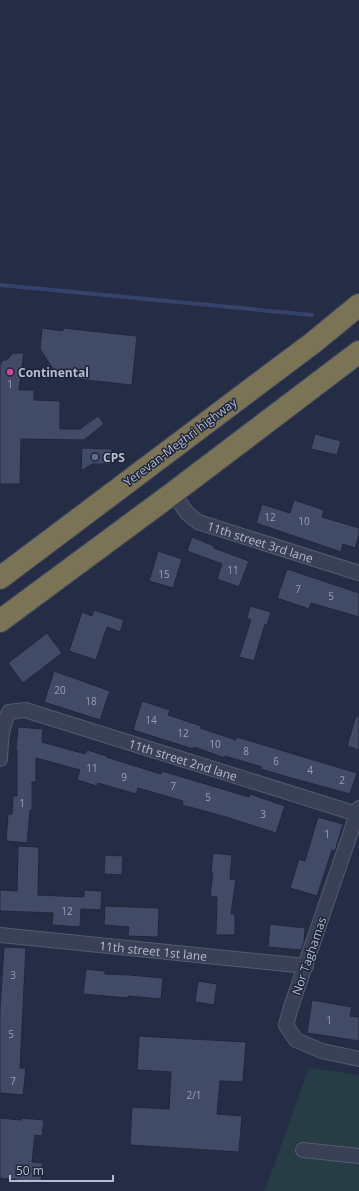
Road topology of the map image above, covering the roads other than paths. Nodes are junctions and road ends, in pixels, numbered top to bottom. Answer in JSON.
{"nodes":[{"id":1,"x":359,"y":305,"type":"edge"},
{"id":2,"x":359,"y":352,"type":"edge"},
{"id":3,"x":173,"y":493,"type":"junction"},
{"id":4,"x":359,"y":573,"type":"edge"},
{"id":5,"x":0,"y":578,"type":"edge"},
{"id":6,"x":0,"y":622,"type":"edge"},
{"id":7,"x":0,"y":759,"type":"edge"},
{"id":8,"x":358,"y":811,"type":"edge"},
{"id":9,"x":0,"y":935,"type":"edge"},
{"id":10,"x":306,"y":966,"type":"junction"},
{"id":11,"x":359,"y":1059,"type":"edge"},
{"id":12,"x":303,"y":1150,"type":"dead end"},
{"id":13,"x":359,"y":1156,"type":"edge"}],
"edges":[{"from":1,"to":5,"type":"highway","name":"Yerevan-Meghri highway"},
{"from":2,"to":3,"type":"highway"},
{"from":3,"to":4,"type":"street","name":"11th street 3rd lane"},
{"from":3,"to":6,"type":"highway"},
{"from":7,"to":8,"type":"street","name":"11th street 2nd lane"},
{"from":8,"to":10,"type":"street","name":"Nor Taghamas"},
{"from":9,"to":10,"type":"street","name":"11th street 1st lane"},
{"from":10,"to":11,"type":"street","name":"Nor Taghamas"},
{"from":12,"to":13,"type":"street"}]}
